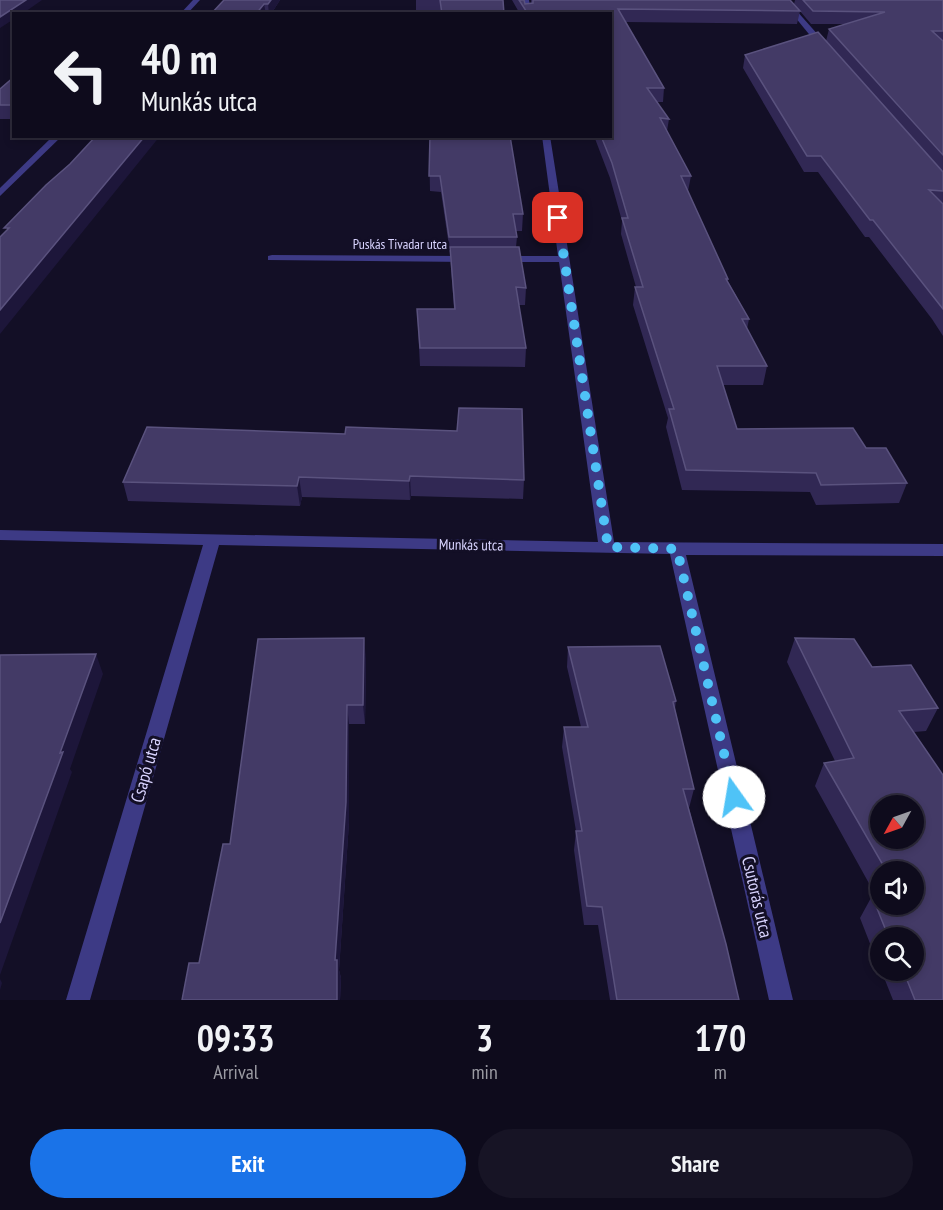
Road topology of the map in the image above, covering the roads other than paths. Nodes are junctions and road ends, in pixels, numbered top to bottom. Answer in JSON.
{"nodes":[{"id":1,"x":196,"y":0,"type":"edge"},
{"id":2,"x":776,"y":0,"type":"edge"},
{"id":3,"x":784,"y":0,"type":"edge"},
{"id":4,"x":795,"y":0,"type":"edge"},
{"id":5,"x":185,"y":12,"type":"edge"},
{"id":6,"x":829,"y":53,"type":"edge"},
{"id":7,"x":56,"y":138,"type":"edge"},
{"id":8,"x":546,"y":138,"type":"edge"},
{"id":9,"x":0,"y":194,"type":"edge"},
{"id":10,"x":272,"y":258,"type":"dead end"},
{"id":11,"x":564,"y":259,"type":"junction"},
{"id":12,"x":0,"y":535,"type":"edge"},
{"id":13,"x":213,"y":539,"type":"junction"},
{"id":14,"x":608,"y":547,"type":"junction"},
{"id":15,"x":677,"y":549,"type":"junction"},
{"id":16,"x":943,"y":550,"type":"edge"},
{"id":17,"x":78,"y":1000,"type":"edge"},
{"id":18,"x":781,"y":1000,"type":"edge"}],
"edges":[{"from":1,"to":5,"type":"street"},
{"from":2,"to":3,"type":"street"},
{"from":3,"to":4,"type":"street"},
{"from":3,"to":6,"type":"street"},
{"from":7,"to":9,"type":"street"},
{"from":8,"to":11,"type":"street"},
{"from":10,"to":11,"type":"street","name":"Puskás Tivadar utca"},
{"from":11,"to":14,"type":"street"},
{"from":12,"to":13,"type":"street","name":"Munkás utca"},
{"from":13,"to":14,"type":"street","name":"Munkás utca"},
{"from":13,"to":17,"type":"street","name":"Csapó utca"},
{"from":14,"to":15,"type":"street","name":"Munkás utca"},
{"from":15,"to":16,"type":"street","name":"Munkás utca"},
{"from":15,"to":18,"type":"street","name":"Csutorás utca"}]}
